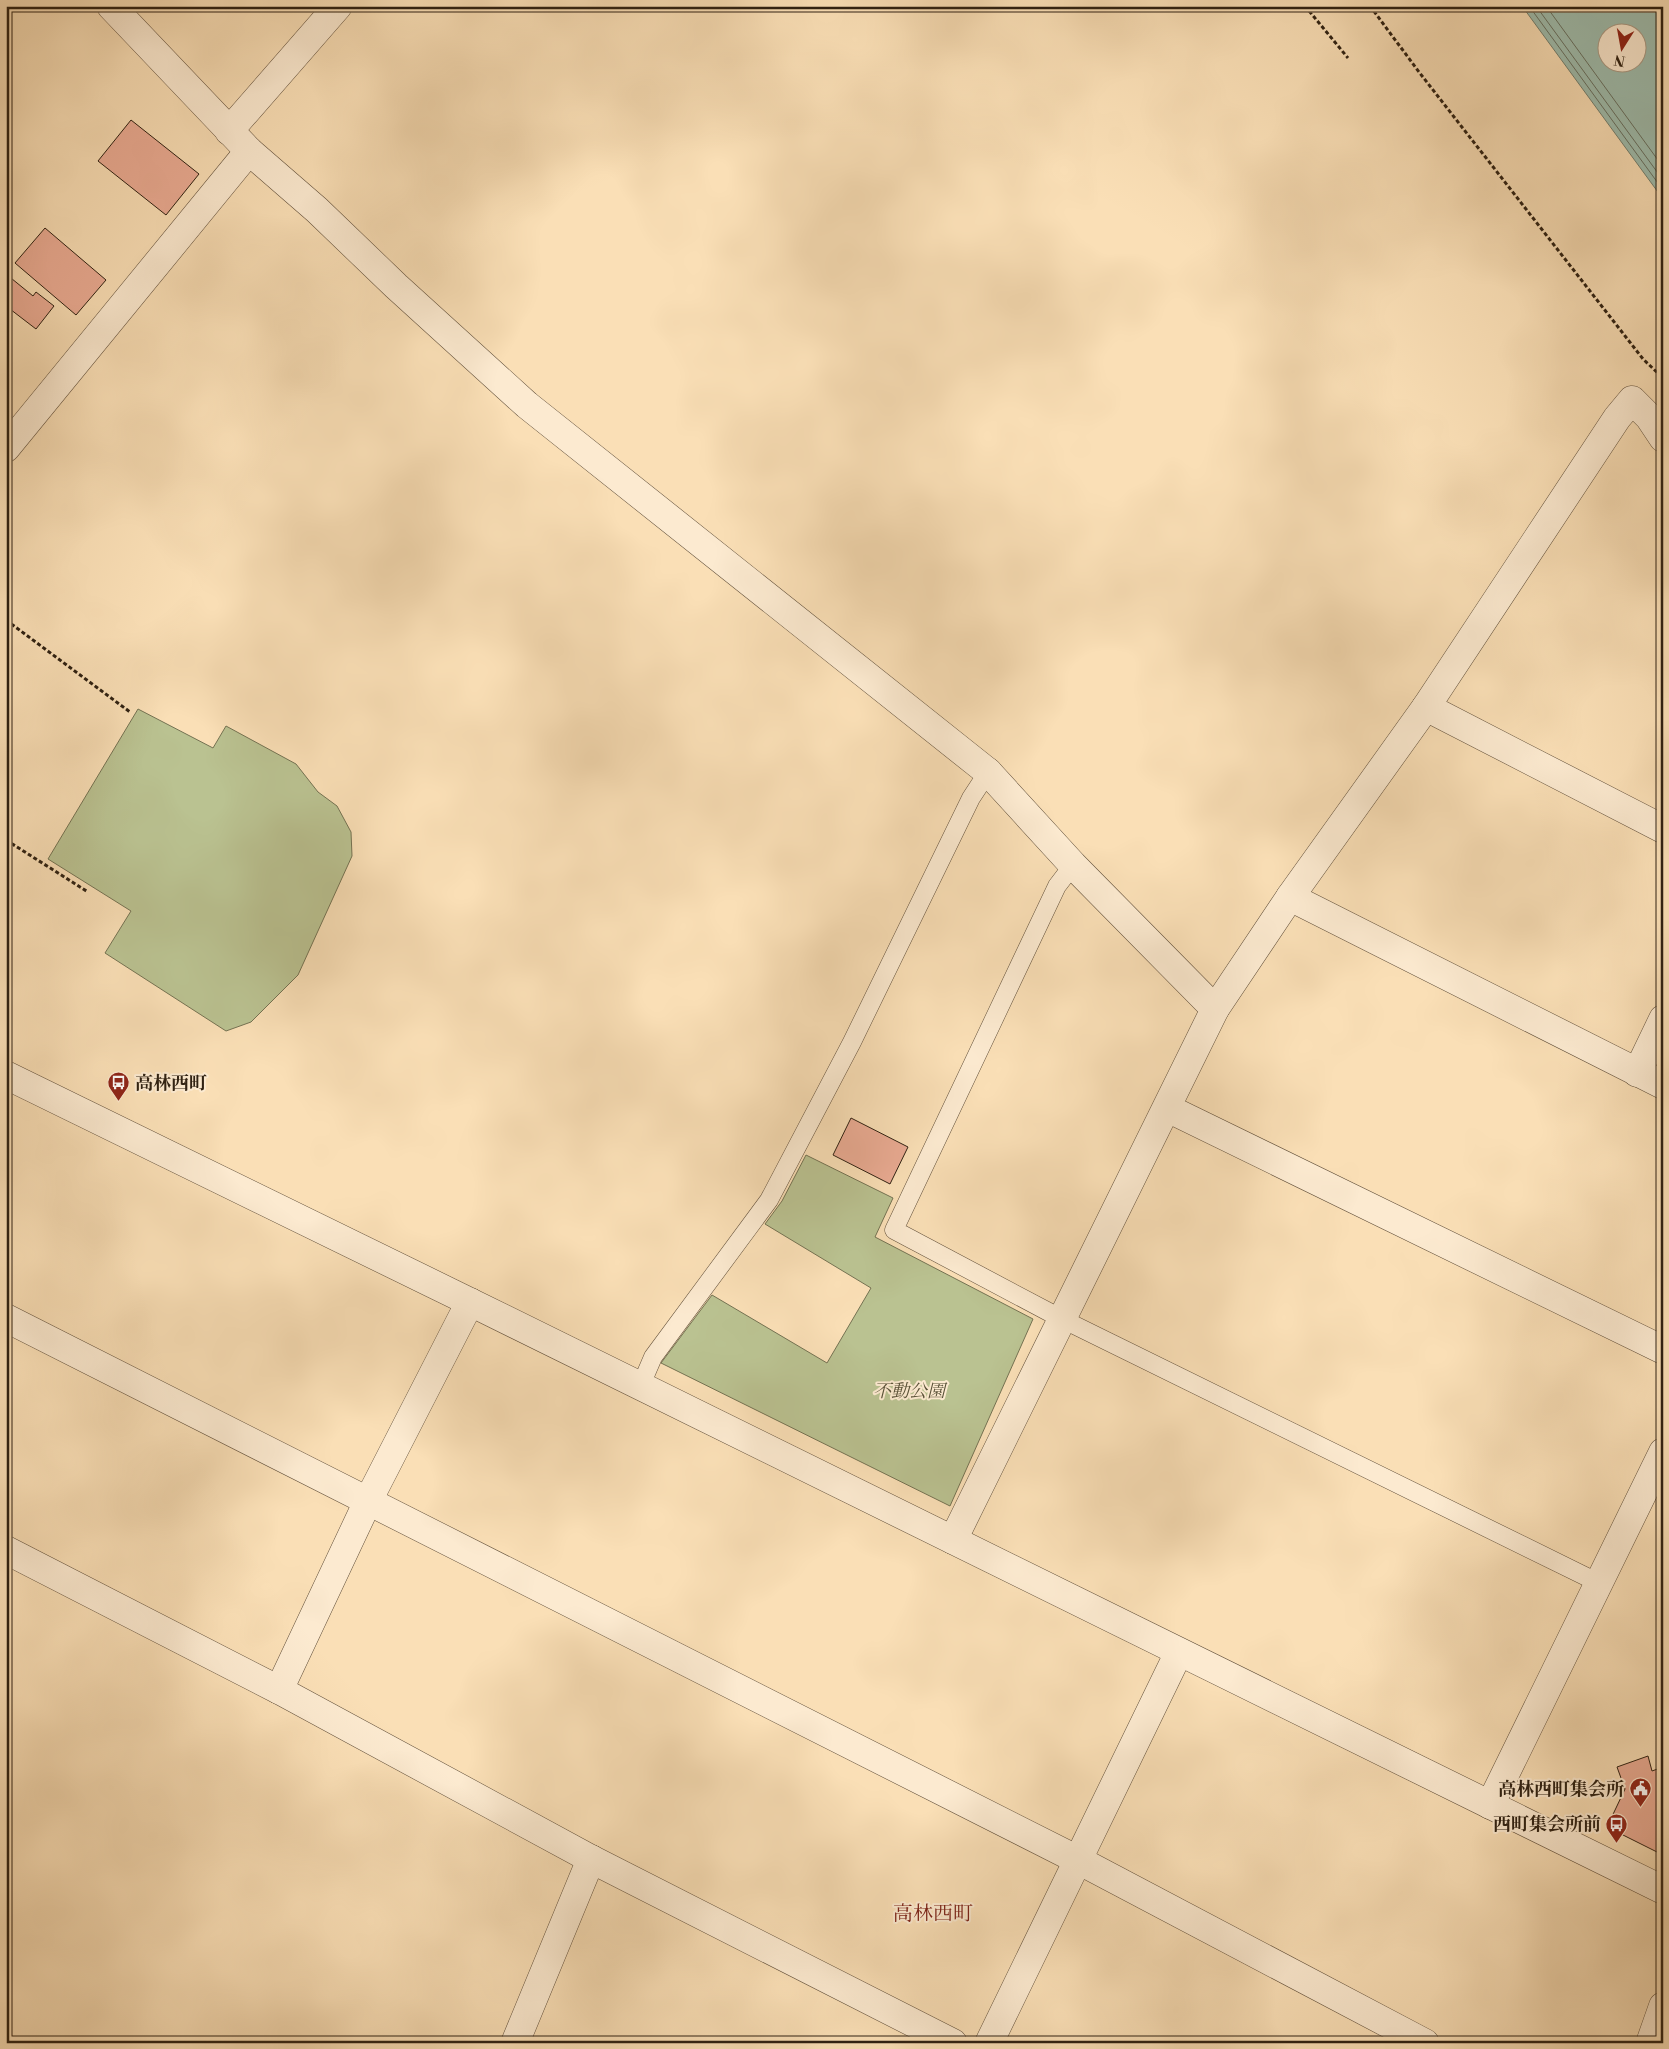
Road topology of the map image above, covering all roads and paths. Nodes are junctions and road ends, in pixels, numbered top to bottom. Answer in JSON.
{"nodes":[{"id":1,"x":111,"y":6,"type":"edge"},
{"id":2,"x":338,"y":6,"type":"edge"},
{"id":3,"x":1305,"y":6,"type":"edge"},
{"id":4,"x":1370,"y":6,"type":"edge"},
{"id":5,"x":1348,"y":58,"type":"dead end"},
{"id":6,"x":229,"y":131,"type":"junction"},
{"id":7,"x":248,"y":151,"type":"junction"},
{"id":8,"x":1663,"y":378,"type":"edge"},
{"id":9,"x":1663,"y":438,"type":"edge"},
{"id":10,"x":6,"y":448,"type":"edge"},
{"id":11,"x":6,"y":620,"type":"edge"},
{"id":12,"x":1426,"y":706,"type":"junction"},
{"id":13,"x":130,"y":712,"type":"dead end"},
{"id":14,"x":988,"y":772,"type":"junction"},
{"id":15,"x":1663,"y":829,"type":"edge"},
{"id":16,"x":6,"y":840,"type":"edge"},
{"id":17,"x":1073,"y":864,"type":"junction"},
{"id":18,"x":88,"y":892,"type":"dead end"},
{"id":19,"x":1290,"y":897,"type":"junction"},
{"id":20,"x":1215,"y":1009,"type":"junction"},
{"id":21,"x":1663,"y":1019,"type":"edge"},
{"id":22,"x":1637,"y":1073,"type":"junction"},
{"id":23,"x":6,"y":1075,"type":"edge"},
{"id":24,"x":1663,"y":1085,"type":"edge"},
{"id":25,"x":1166,"y":1108,"type":"junction"},
{"id":26,"x":470,"y":1302,"type":"junction"},
{"id":27,"x":6,"y":1318,"type":"edge"},
{"id":28,"x":1062,"y":1319,"type":"junction"},
{"id":29,"x":1663,"y":1350,"type":"edge"},
{"id":30,"x":640,"y":1385,"type":"junction"},
{"id":31,"x":1663,"y":1452,"type":"edge"},
{"id":32,"x":368,"y":1501,"type":"junction"},
{"id":33,"x":953,"y":1540,"type":"junction"},
{"id":34,"x":6,"y":1550,"type":"edge"},
{"id":35,"x":1599,"y":1583,"type":"junction"},
{"id":36,"x":1179,"y":1652,"type":"junction"},
{"id":37,"x":279,"y":1690,"type":"junction"},
{"id":38,"x":1490,"y":1805,"type":"junction"},
{"id":39,"x":591,"y":1859,"type":"junction"},
{"id":40,"x":1078,"y":1860,"type":"junction"},
{"id":41,"x":1663,"y":1890,"type":"edge"},
{"id":42,"x":1663,"y":2006,"type":"edge"},
{"id":43,"x":515,"y":2043,"type":"edge"},
{"id":44,"x":953,"y":2043,"type":"edge"},
{"id":45,"x":989,"y":2043,"type":"edge"},
{"id":46,"x":1425,"y":2043,"type":"edge"},
{"id":47,"x":1650,"y":2043,"type":"edge"}],
"edges":[{"from":1,"to":6,"type":"street"},
{"from":2,"to":6,"type":"street"},
{"from":3,"to":5,"type":"path"},
{"from":4,"to":8,"type":"path"},
{"from":6,"to":7,"type":"street"},
{"from":7,"to":10,"type":"street"},
{"from":7,"to":14,"type":"street"},
{"from":9,"to":12,"type":"street"},
{"from":11,"to":13,"type":"path"},
{"from":12,"to":15,"type":"street"},
{"from":12,"to":19,"type":"street"},
{"from":14,"to":17,"type":"street"},
{"from":14,"to":30,"type":"lane"},
{"from":16,"to":18,"type":"path"},
{"from":17,"to":20,"type":"street"},
{"from":17,"to":28,"type":"lane"},
{"from":19,"to":20,"type":"street"},
{"from":19,"to":22,"type":"street"},
{"from":20,"to":25,"type":"street"},
{"from":21,"to":22,"type":"street"},
{"from":22,"to":24,"type":"street"},
{"from":23,"to":26,"type":"street"},
{"from":25,"to":28,"type":"street"},
{"from":25,"to":29,"type":"street"},
{"from":26,"to":30,"type":"street"},
{"from":26,"to":32,"type":"street"},
{"from":27,"to":32,"type":"street"},
{"from":28,"to":33,"type":"street"},
{"from":28,"to":35,"type":"lane"},
{"from":30,"to":33,"type":"street"},
{"from":31,"to":35,"type":"street"},
{"from":32,"to":37,"type":"street"},
{"from":32,"to":40,"type":"street"},
{"from":33,"to":36,"type":"street"},
{"from":34,"to":37,"type":"street"},
{"from":35,"to":38,"type":"street"},
{"from":36,"to":38,"type":"street"},
{"from":36,"to":40,"type":"street"},
{"from":37,"to":39,"type":"street"},
{"from":38,"to":41,"type":"street"},
{"from":39,"to":43,"type":"street"},
{"from":39,"to":44,"type":"street"},
{"from":40,"to":45,"type":"street"},
{"from":40,"to":46,"type":"street"},
{"from":42,"to":47,"type":"street"}]}
